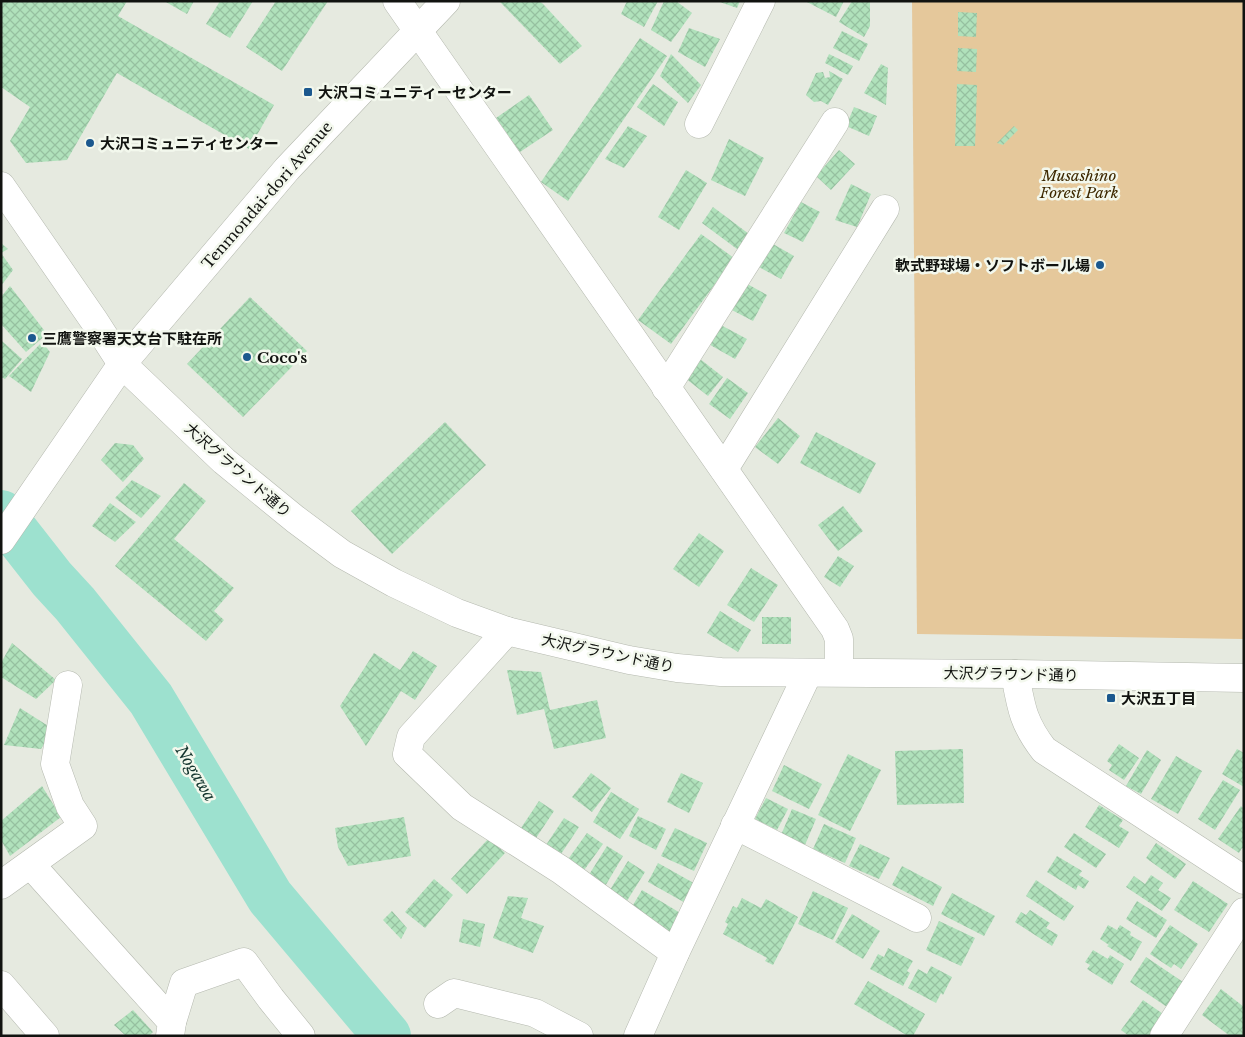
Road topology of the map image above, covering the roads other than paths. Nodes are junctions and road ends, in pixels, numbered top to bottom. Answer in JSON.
{"nodes":[{"id":1,"x":397,"y":1,"type":"edge"},
{"id":2,"x":446,"y":1,"type":"edge"},
{"id":3,"x":762,"y":1,"type":"edge"},
{"id":4,"x":417,"y":31,"type":"junction"},
{"id":5,"x":835,"y":122,"type":"dead end"},
{"id":6,"x":699,"y":124,"type":"dead end"},
{"id":7,"x":1,"y":186,"type":"edge"},
{"id":8,"x":885,"y":209,"type":"dead end"},
{"id":9,"x":122,"y":364,"type":"junction"},
{"id":10,"x":666,"y":388,"type":"junction"},
{"id":11,"x":724,"y":469,"type":"junction"},
{"id":12,"x":1,"y":540,"type":"edge"},
{"id":13,"x":507,"y":631,"type":"junction"},
{"id":14,"x":839,"y":672,"type":"junction"},
{"id":15,"x":808,"y":673,"type":"junction"},
{"id":16,"x":1015,"y":674,"type":"junction"},
{"id":17,"x":1244,"y":678,"type":"edge"},
{"id":18,"x":68,"y":684,"type":"dead end"},
{"id":19,"x":735,"y":825,"type":"junction"},
{"id":20,"x":31,"y":865,"type":"junction"},
{"id":21,"x":1244,"y":880,"type":"edge"},
{"id":22,"x":1,"y":885,"type":"edge"},
{"id":23,"x":1244,"y":912,"type":"edge"},
{"id":24,"x":917,"y":918,"type":"dead end"},
{"id":25,"x":675,"y":953,"type":"junction"},
{"id":26,"x":1,"y":985,"type":"edge"},
{"id":27,"x":438,"y":1004,"type":"dead end"},
{"id":28,"x":171,"y":1029,"type":"edge"},
{"id":29,"x":646,"y":1033,"type":"edge"},
{"id":30,"x":45,"y":1036,"type":"edge"},
{"id":31,"x":301,"y":1036,"type":"edge"},
{"id":32,"x":579,"y":1036,"type":"edge"},
{"id":33,"x":1164,"y":1036,"type":"edge"}],
"edges":[{"from":1,"to":4,"type":"street"},
{"from":2,"to":4,"type":"street","name":"Tenmondai-dori Avenue"},
{"from":3,"to":6,"type":"street"},
{"from":4,"to":9,"type":"street","name":"Tenmondai-dori Avenue"},
{"from":4,"to":10,"type":"street"},
{"from":5,"to":10,"type":"street"},
{"from":7,"to":9,"type":"street","name":"大沢グラウンド通り"},
{"from":8,"to":11,"type":"street"},
{"from":9,"to":12,"type":"street","name":"Tenmondai-dori Avenue"},
{"from":9,"to":13,"type":"street","name":"大沢グラウンド通り"},
{"from":10,"to":11,"type":"street"},
{"from":11,"to":14,"type":"street"},
{"from":13,"to":15,"type":"street","name":"大沢グラウンド通り"},
{"from":13,"to":25,"type":"street"},
{"from":14,"to":15,"type":"street","name":"大沢グラウンド通り"},
{"from":14,"to":16,"type":"street","name":"大沢グラウンド通り"},
{"from":15,"to":19,"type":"street"},
{"from":16,"to":17,"type":"street","name":"大沢グラウンド通り"},
{"from":16,"to":21,"type":"street"},
{"from":18,"to":20,"type":"street"},
{"from":19,"to":24,"type":"street"},
{"from":19,"to":25,"type":"street"},
{"from":20,"to":22,"type":"street"},
{"from":20,"to":28,"type":"street"},
{"from":23,"to":33,"type":"street"},
{"from":25,"to":29,"type":"street"},
{"from":26,"to":30,"type":"street"},
{"from":27,"to":32,"type":"street"},
{"from":28,"to":31,"type":"street"}]}
